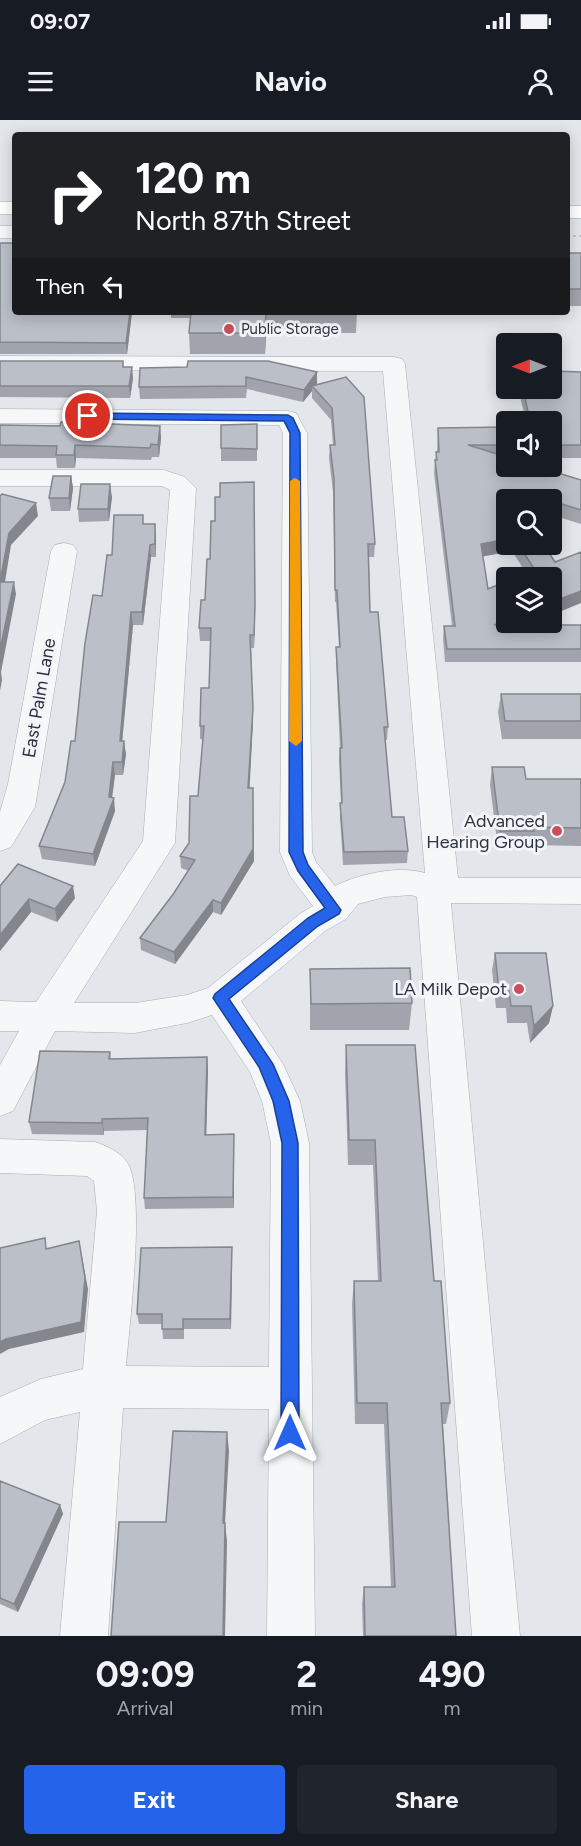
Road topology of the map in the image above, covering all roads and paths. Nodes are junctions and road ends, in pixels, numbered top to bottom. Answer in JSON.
{"nodes":[{"id":1,"x":0,"y":363,"type":"edge"},
{"id":2,"x":0,"y":416,"type":"edge"},
{"id":3,"x":0,"y":478,"type":"edge"},
{"id":4,"x":64,"y":551,"type":"dead end"},
{"id":5,"x":9,"y":806,"type":"edge"},
{"id":6,"x":0,"y":839,"type":"edge"},
{"id":7,"x":438,"y":890,"type":"junction"},
{"id":8,"x":581,"y":891,"type":"edge"},
{"id":9,"x":334,"y":910,"type":"junction"},
{"id":10,"x":220,"y":998,"type":"junction"},
{"id":11,"x":0,"y":1016,"type":"edge"},
{"id":12,"x":45,"y":1017,"type":"junction"},
{"id":13,"x":0,"y":1100,"type":"edge"},
{"id":14,"x":0,"y":1156,"type":"edge"},
{"id":15,"x":103,"y":1387,"type":"junction"},
{"id":16,"x":290,"y":1388,"type":"junction"},
{"id":17,"x":0,"y":1422,"type":"edge"},
{"id":18,"x":84,"y":1636,"type":"edge"},
{"id":19,"x":291,"y":1636,"type":"edge"},
{"id":20,"x":496,"y":1636,"type":"edge"}],
"edges":[{"from":1,"to":7,"type":"street"},
{"from":2,"to":9,"type":"street"},
{"from":3,"to":12,"type":"street"},
{"from":4,"to":5,"type":"street","name":"East Palm Lane"},
{"from":5,"to":6,"type":"street","name":"East Palm Lane"},
{"from":7,"to":8,"type":"street"},
{"from":7,"to":9,"type":"street"},
{"from":7,"to":20,"type":"street"},
{"from":9,"to":10,"type":"street"},
{"from":10,"to":12,"type":"street"},
{"from":10,"to":16,"type":"street"},
{"from":11,"to":12,"type":"street"},
{"from":12,"to":13,"type":"street"},
{"from":14,"to":15,"type":"street"},
{"from":15,"to":16,"type":"street"},
{"from":15,"to":17,"type":"street"},
{"from":15,"to":18,"type":"street"},
{"from":16,"to":19,"type":"street"}]}
